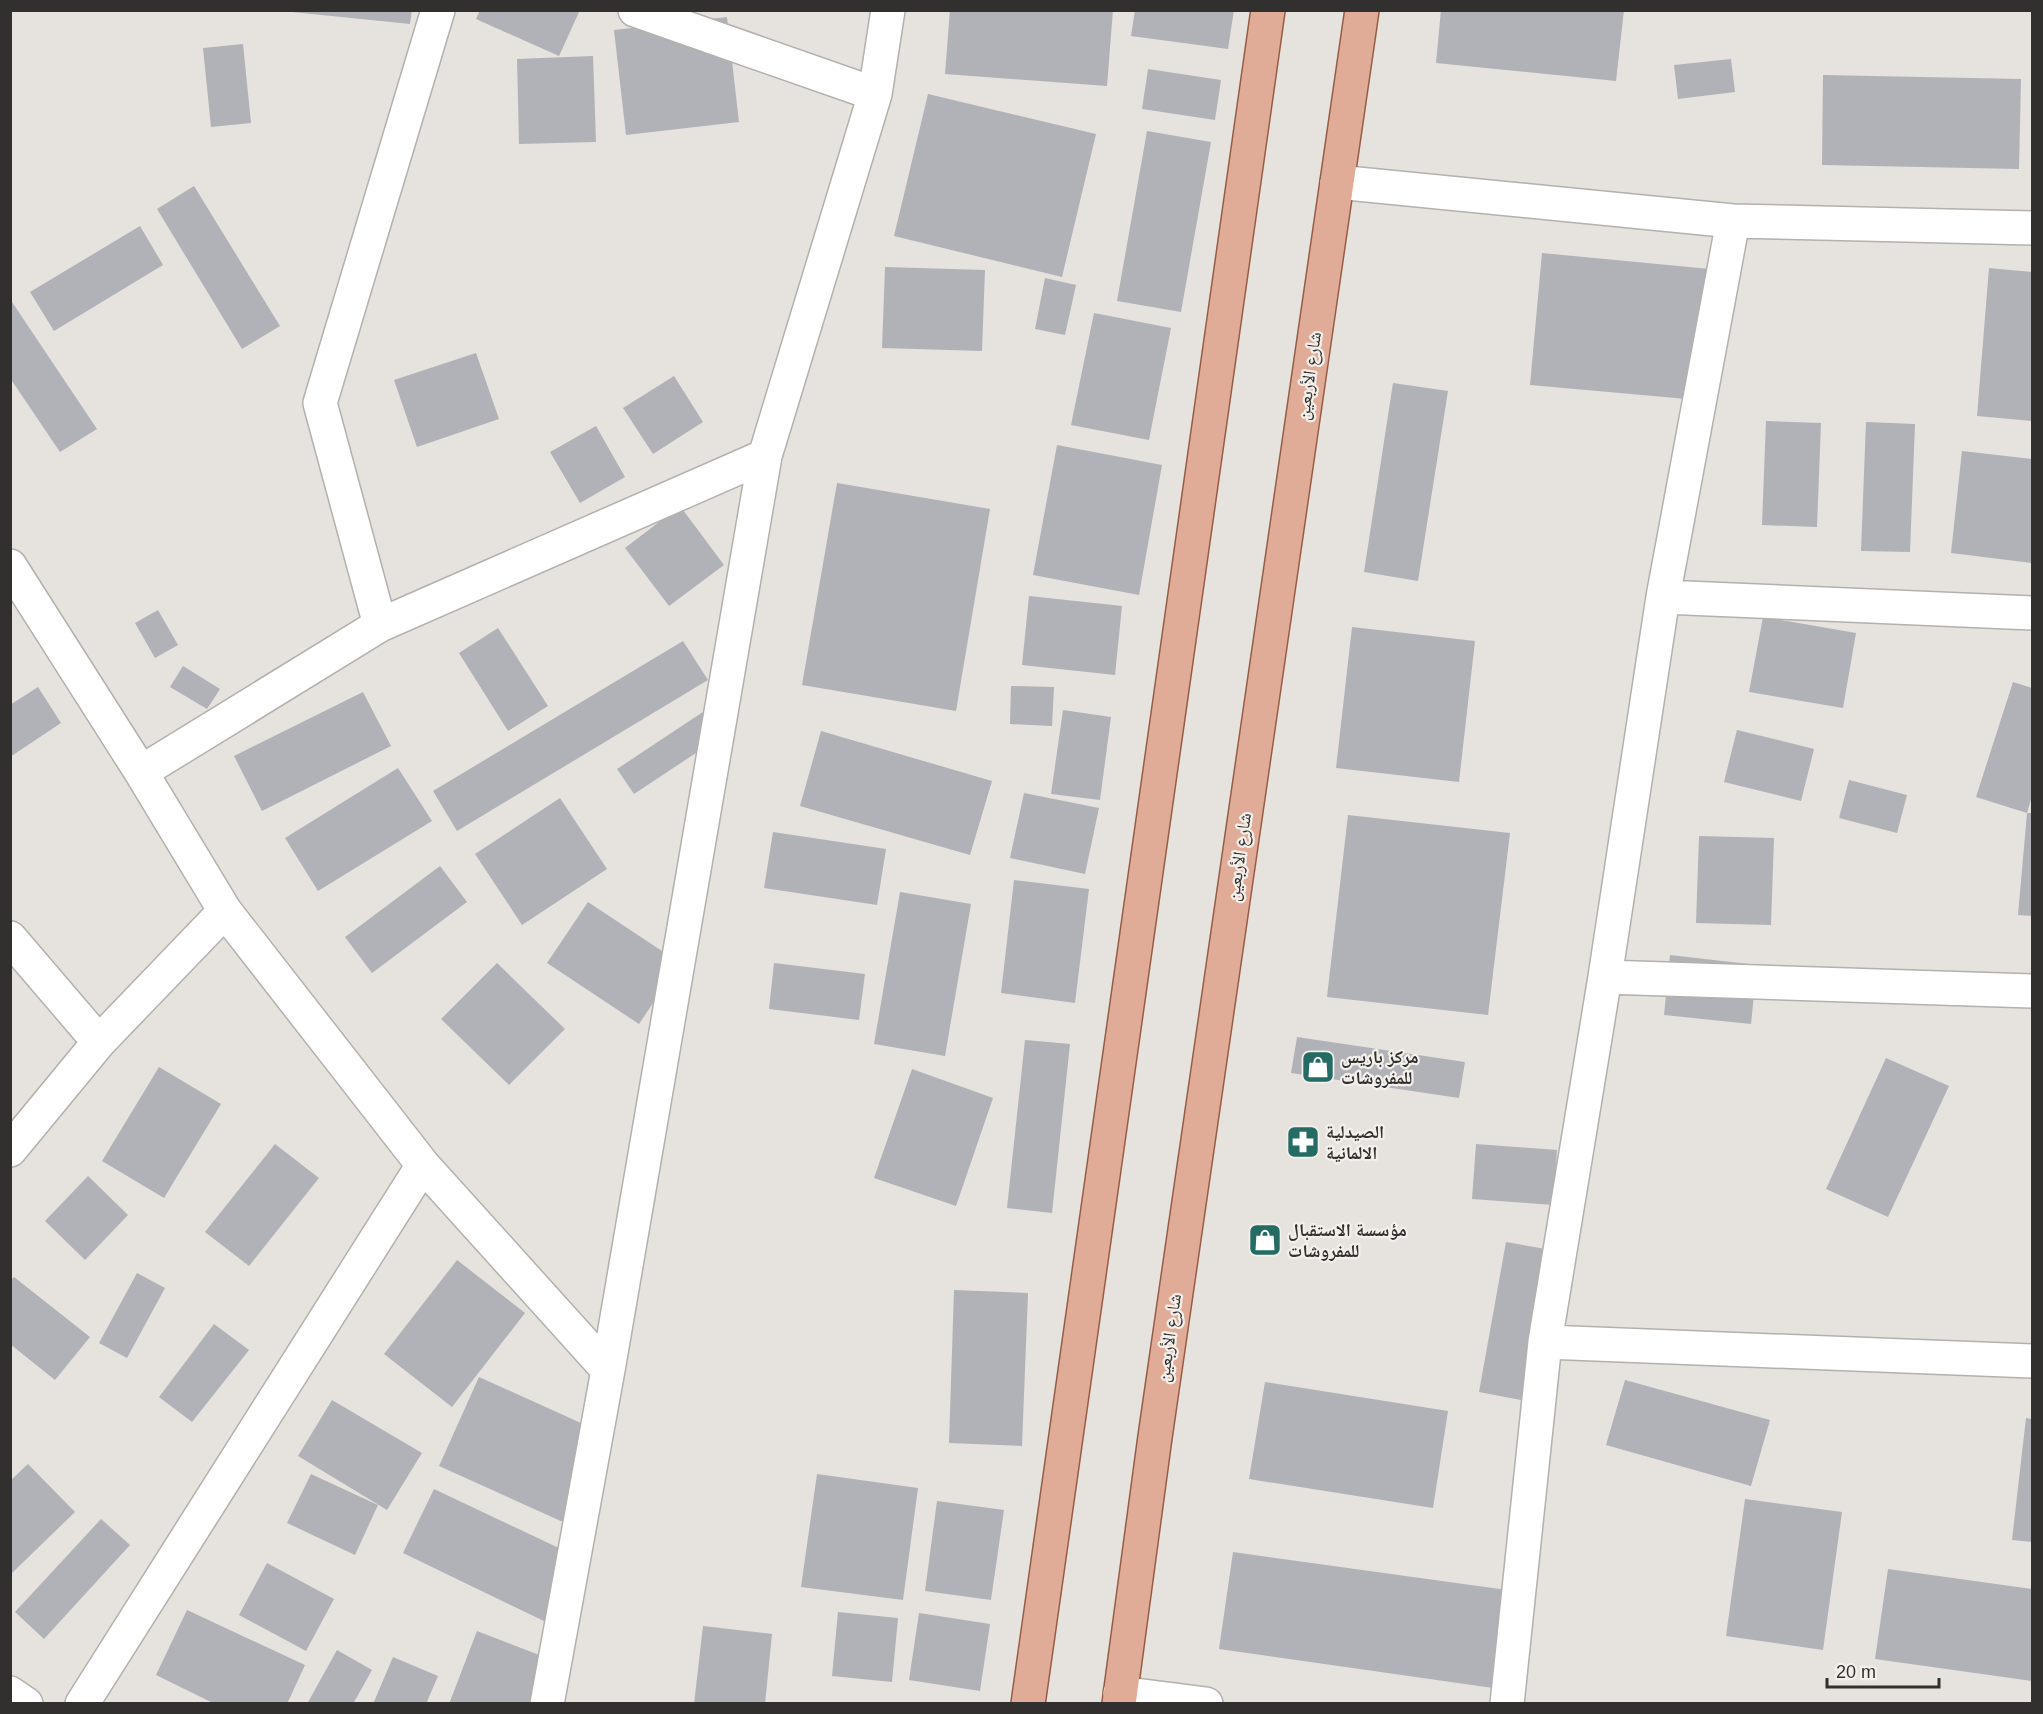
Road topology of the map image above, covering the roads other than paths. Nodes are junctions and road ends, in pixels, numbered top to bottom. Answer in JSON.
{"nodes":[{"id":1,"x":438,"y":10,"type":"edge"},
{"id":2,"x":635,"y":10,"type":"edge"},
{"id":3,"x":888,"y":10,"type":"edge"},
{"id":4,"x":1268,"y":10,"type":"edge"},
{"id":5,"x":1362,"y":10,"type":"edge"},
{"id":6,"x":875,"y":94,"type":"junction"},
{"id":7,"x":1337,"y":182,"type":"junction"},
{"id":8,"x":1733,"y":221,"type":"junction"},
{"id":9,"x":2032,"y":228,"type":"edge"},
{"id":10,"x":765,"y":456,"type":"junction"},
{"id":11,"x":10,"y":566,"type":"edge"},
{"id":12,"x":1663,"y":597,"type":"junction"},
{"id":13,"x":2032,"y":614,"type":"edge"},
{"id":14,"x":380,"y":625,"type":"junction"},
{"id":15,"x":141,"y":772,"type":"junction"},
{"id":16,"x":225,"y":911,"type":"junction"},
{"id":17,"x":10,"y":938,"type":"edge"},
{"id":18,"x":1605,"y":977,"type":"junction"},
{"id":19,"x":2032,"y":991,"type":"edge"},
{"id":20,"x":99,"y":1042,"type":"junction"},
{"id":21,"x":10,"y":1150,"type":"edge"},
{"id":22,"x":423,"y":1164,"type":"junction"},
{"id":23,"x":1545,"y":1342,"type":"junction"},
{"id":24,"x":2032,"y":1361,"type":"edge"},
{"id":25,"x":608,"y":1371,"type":"junction"},
{"id":26,"x":10,"y":1693,"type":"edge"},
{"id":27,"x":1120,"y":1698,"type":"edge"},
{"id":28,"x":27,"y":1704,"type":"edge"},
{"id":29,"x":82,"y":1704,"type":"edge"},
{"id":30,"x":547,"y":1704,"type":"edge"},
{"id":31,"x":1028,"y":1704,"type":"edge"},
{"id":32,"x":1206,"y":1704,"type":"edge"},
{"id":33,"x":1507,"y":1704,"type":"edge"}],
"edges":[{"from":1,"to":14,"type":"street"},
{"from":2,"to":6,"type":"street"},
{"from":3,"to":6,"type":"street"},
{"from":4,"to":31,"type":"main road"},
{"from":5,"to":7,"type":"main road","name":"شارع الأربعين"},
{"from":6,"to":10,"type":"street"},
{"from":7,"to":8,"type":"street"},
{"from":7,"to":27,"type":"main road","name":"شارع الأربعين"},
{"from":8,"to":9,"type":"street"},
{"from":8,"to":12,"type":"street"},
{"from":10,"to":14,"type":"street"},
{"from":10,"to":25,"type":"street"},
{"from":11,"to":15,"type":"street"},
{"from":12,"to":13,"type":"street"},
{"from":12,"to":18,"type":"street"},
{"from":14,"to":15,"type":"street"},
{"from":15,"to":16,"type":"street"},
{"from":16,"to":20,"type":"street"},
{"from":16,"to":22,"type":"street"},
{"from":17,"to":20,"type":"street"},
{"from":18,"to":19,"type":"street"},
{"from":18,"to":23,"type":"street"},
{"from":20,"to":21,"type":"street"},
{"from":22,"to":25,"type":"street"},
{"from":22,"to":29,"type":"street"},
{"from":23,"to":24,"type":"street"},
{"from":23,"to":33,"type":"street"},
{"from":25,"to":30,"type":"street"},
{"from":26,"to":28,"type":"street"},
{"from":27,"to":32,"type":"street"}]}
